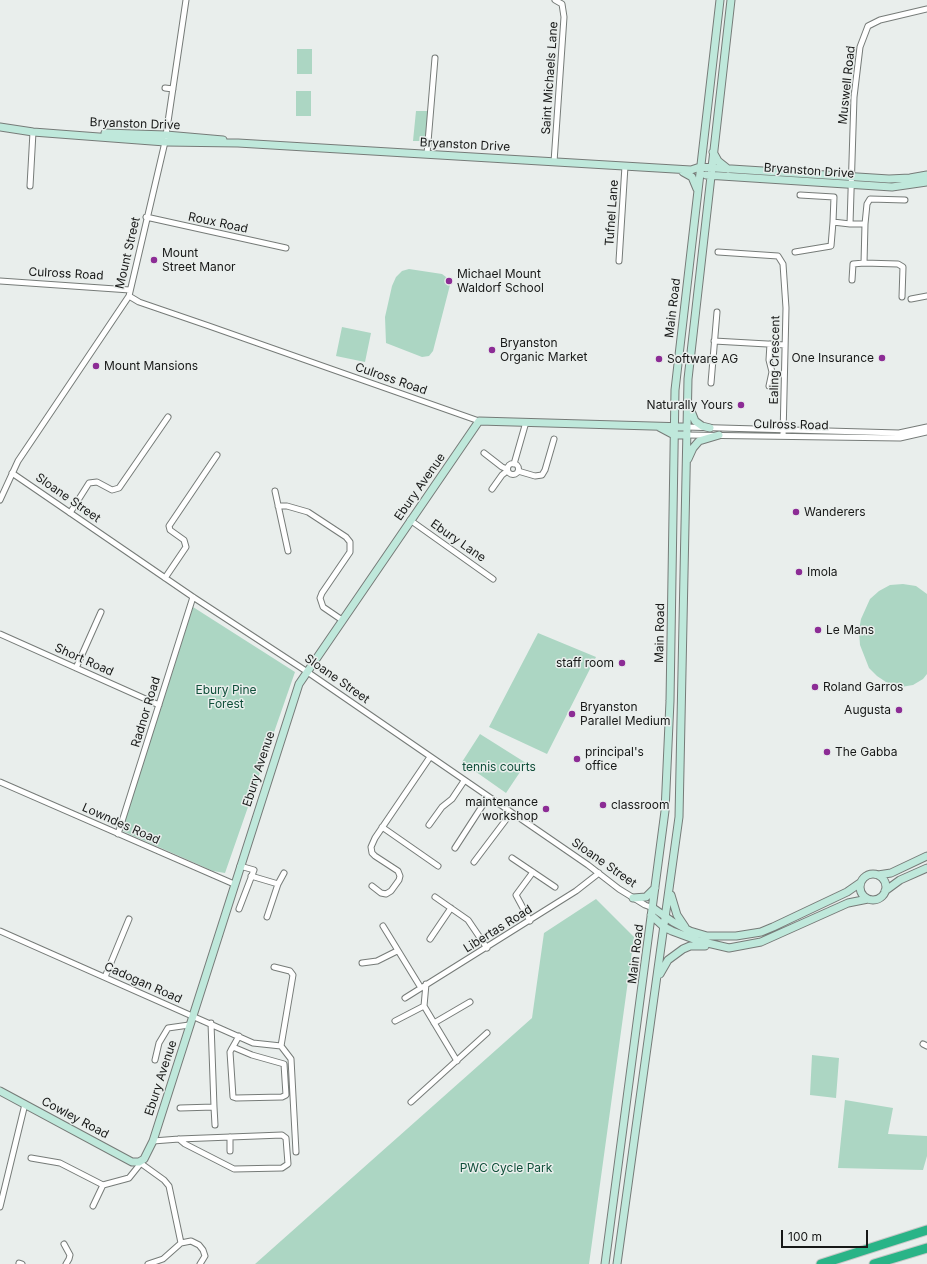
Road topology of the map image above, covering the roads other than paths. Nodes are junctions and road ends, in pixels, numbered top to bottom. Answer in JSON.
{"nodes":[{"id":1,"x":186,"y":0,"type":"edge"},
{"id":2,"x":555,"y":0,"type":"edge"},
{"id":3,"x":720,"y":0,"type":"edge"},
{"id":4,"x":731,"y":0,"type":"edge"},
{"id":5,"x":927,"y":9,"type":"edge"},
{"id":6,"x":435,"y":58,"type":"dead end"},
{"id":7,"x":165,"y":88,"type":"dead end"},
{"id":8,"x":173,"y":89,"type":"junction"},
{"id":9,"x":0,"y":127,"type":"edge"},
{"id":10,"x":33,"y":132,"type":"junction"},
{"id":11,"x":166,"y":138,"type":"junction"},
{"id":12,"x":713,"y":152,"type":"junction"},
{"id":13,"x":427,"y":154,"type":"junction"},
{"id":14,"x":554,"y":162,"type":"junction"},
{"id":15,"x":625,"y":166,"type":"junction"},
{"id":16,"x":674,"y":169,"type":"junction"},
{"id":17,"x":728,"y":169,"type":"junction"},
{"id":18,"x":700,"y":171,"type":"junction"},
{"id":19,"x":711,"y":172,"type":"junction"},
{"id":20,"x":927,"y":175,"type":"edge"},
{"id":21,"x":851,"y":181,"type":"junction"},
{"id":22,"x":927,"y":182,"type":"edge"},
{"id":23,"x":30,"y":186,"type":"dead end"},
{"id":24,"x":697,"y":193,"type":"junction"},
{"id":25,"x":800,"y":195,"type":"dead end"},
{"id":26,"x":905,"y":200,"type":"dead end"},
{"id":27,"x":146,"y":217,"type":"junction"},
{"id":28,"x":833,"y":222,"type":"junction"},
{"id":29,"x":850,"y":224,"type":"junction"},
{"id":30,"x":865,"y":224,"type":"junction"},
{"id":31,"x":286,"y":248,"type":"dead end"},
{"id":32,"x":718,"y":252,"type":"dead end"},
{"id":33,"x":795,"y":252,"type":"dead end"},
{"id":34,"x":619,"y":261,"type":"dead end"},
{"id":35,"x":864,"y":263,"type":"junction"},
{"id":36,"x":852,"y":280,"type":"dead end"},
{"id":37,"x":0,"y":281,"type":"edge"},
{"id":38,"x":130,"y":293,"type":"junction"},
{"id":39,"x":927,"y":296,"type":"edge"},
{"id":40,"x":902,"y":297,"type":"dead end"},
{"id":41,"x":911,"y":299,"type":"dead end"},
{"id":42,"x":717,"y":312,"type":"dead end"},
{"id":43,"x":714,"y":341,"type":"junction"},
{"id":44,"x":770,"y":344,"type":"junction"},
{"id":45,"x":785,"y":345,"type":"junction"},
{"id":46,"x":711,"y":383,"type":"dead end"},
{"id":47,"x":769,"y":386,"type":"dead end"},
{"id":48,"x":688,"y":400,"type":"junction"},
{"id":49,"x":168,"y":417,"type":"dead end"},
{"id":50,"x":479,"y":421,"type":"junction"},
{"id":51,"x":526,"y":422,"type":"junction"},
{"id":52,"x":657,"y":426,"type":"junction"},
{"id":53,"x":674,"y":427,"type":"junction"},
{"id":54,"x":927,"y":427,"type":"edge"},
{"id":55,"x":710,"y":428,"type":"junction"},
{"id":56,"x":783,"y":430,"type":"junction"},
{"id":57,"x":686,"y":431,"type":"junction"},
{"id":58,"x":927,"y":432,"type":"edge"},
{"id":59,"x":674,"y":435,"type":"junction"},
{"id":60,"x":719,"y":435,"type":"junction"},
{"id":61,"x":783,"y":436,"type":"junction"},
{"id":62,"x":554,"y":439,"type":"dead end"},
{"id":63,"x":484,"y":453,"type":"dead end"},
{"id":64,"x":217,"y":455,"type":"dead end"},
{"id":65,"x":514,"y":464,"type":"junction"},
{"id":66,"x":686,"y":464,"type":"junction"},
{"id":67,"x":507,"y":470,"type":"junction"},
{"id":68,"x":518,"y":472,"type":"junction"},
{"id":69,"x":12,"y":473,"type":"junction"},
{"id":70,"x":492,"y":489,"type":"dead end"},
{"id":71,"x":275,"y":491,"type":"dead end"},
{"id":72,"x":0,"y":500,"type":"edge"},
{"id":73,"x":278,"y":506,"type":"junction"},
{"id":74,"x":70,"y":513,"type":"junction"},
{"id":75,"x":410,"y":520,"type":"junction"},
{"id":76,"x":288,"y":551,"type":"dead end"},
{"id":77,"x":165,"y":578,"type":"junction"},
{"id":78,"x":494,"y":579,"type":"dead end"},
{"id":79,"x":193,"y":597,"type":"junction"},
{"id":80,"x":101,"y":612,"type":"dead end"},
{"id":81,"x":342,"y":620,"type":"junction"},
{"id":82,"x":0,"y":634,"type":"edge"},
{"id":83,"x":76,"y":668,"type":"junction"},
{"id":84,"x":306,"y":671,"type":"junction"},
{"id":85,"x":159,"y":705,"type":"junction"},
{"id":86,"x":430,"y":757,"type":"junction"},
{"id":87,"x":464,"y":781,"type":"junction"},
{"id":88,"x":0,"y":782,"type":"edge"},
{"id":89,"x":488,"y":797,"type":"junction"},
{"id":90,"x":511,"y":813,"type":"junction"},
{"id":91,"x":428,"y":825,"type":"dead end"},
{"id":92,"x":382,"y":827,"type":"junction"},
{"id":93,"x":118,"y":834,"type":"junction"},
{"id":94,"x":455,"y":848,"type":"dead end"},
{"id":95,"x":927,"y":856,"type":"edge"},
{"id":96,"x":512,"y":858,"type":"dead end"},
{"id":97,"x":916,"y":861,"type":"junction"},
{"id":98,"x":927,"y":861,"type":"edge"},
{"id":99,"x":474,"y":862,"type":"dead end"},
{"id":100,"x":240,"y":866,"type":"junction"},
{"id":101,"x":438,"y":866,"type":"dead end"},
{"id":102,"x":900,"y":868,"type":"junction"},
{"id":103,"x":927,"y":868,"type":"edge"},
{"id":104,"x":533,"y":872,"type":"junction"},
{"id":105,"x":284,"y":873,"type":"dead end"},
{"id":106,"x":599,"y":873,"type":"junction"},
{"id":107,"x":878,"y":875,"type":"junction"},
{"id":108,"x":251,"y":876,"type":"junction"},
{"id":109,"x":909,"y":876,"type":"junction"},
{"id":110,"x":860,"y":883,"type":"junction"},
{"id":111,"x":234,"y":884,"type":"junction"},
{"id":112,"x":278,"y":884,"type":"junction"},
{"id":113,"x":372,"y":886,"type":"dead end"},
{"id":114,"x":555,"y":887,"type":"dead end"},
{"id":115,"x":656,"y":887,"type":"junction"},
{"id":116,"x":670,"y":889,"type":"junction"},
{"id":117,"x":885,"y":891,"type":"junction"},
{"id":118,"x":435,"y":897,"type":"dead end"},
{"id":119,"x":633,"y":898,"type":"junction"},
{"id":120,"x":868,"y":899,"type":"junction"},
{"id":121,"x":451,"y":908,"type":"junction"},
{"id":122,"x":239,"y":909,"type":"dead end"},
{"id":123,"x":651,"y":910,"type":"junction"},
{"id":124,"x":665,"y":916,"type":"junction"},
{"id":125,"x":267,"y":917,"type":"dead end"},
{"id":126,"x":129,"y":919,"type":"dead end"},
{"id":127,"x":530,"y":921,"type":"junction"},
{"id":128,"x":383,"y":926,"type":"dead end"},
{"id":129,"x":664,"y":927,"type":"junction"},
{"id":130,"x":686,"y":929,"type":"junction"},
{"id":131,"x":0,"y":931,"type":"edge"},
{"id":132,"x":430,"y":939,"type":"dead end"},
{"id":133,"x":487,"y":948,"type":"junction"},
{"id":134,"x":729,"y":948,"type":"junction"},
{"id":135,"x":398,"y":951,"type":"junction"},
{"id":136,"x":362,"y":963,"type":"dead end"},
{"id":137,"x":274,"y":967,"type":"dead end"},
{"id":138,"x":105,"y":977,"type":"junction"},
{"id":139,"x":657,"y":980,"type":"junction"},
{"id":140,"x":426,"y":984,"type":"junction"},
{"id":141,"x":421,"y":988,"type":"junction"},
{"id":142,"x":405,"y":998,"type":"dead end"},
{"id":143,"x":470,"y":1002,"type":"dead end"},
{"id":144,"x":424,"y":1006,"type":"junction"},
{"id":145,"x":192,"y":1016,"type":"junction"},
{"id":146,"x":394,"y":1020,"type":"dead end"},
{"id":147,"x":434,"y":1023,"type":"junction"},
{"id":148,"x":211,"y":1024,"type":"junction"},
{"id":149,"x":190,"y":1025,"type":"junction"},
{"id":150,"x":487,"y":1033,"type":"dead end"},
{"id":151,"x":239,"y":1036,"type":"junction"},
{"id":152,"x":281,"y":1046,"type":"junction"},
{"id":153,"x":233,"y":1047,"type":"junction"},
{"id":154,"x":155,"y":1060,"type":"dead end"},
{"id":155,"x":457,"y":1061,"type":"junction"},
{"id":156,"x":0,"y":1091,"type":"edge"},
{"id":157,"x":411,"y":1102,"type":"dead end"},
{"id":158,"x":25,"y":1104,"type":"junction"},
{"id":159,"x":214,"y":1107,"type":"junction"},
{"id":160,"x":180,"y":1108,"type":"dead end"},
{"id":161,"x":215,"y":1125,"type":"dead end"},
{"id":162,"x":230,"y":1137,"type":"junction"},
{"id":163,"x":179,"y":1139,"type":"junction"},
{"id":164,"x":153,"y":1141,"type":"junction"},
{"id":165,"x":230,"y":1151,"type":"dead end"},
{"id":166,"x":296,"y":1152,"type":"dead end"},
{"id":167,"x":31,"y":1158,"type":"dead end"},
{"id":168,"x":140,"y":1163,"type":"junction"},
{"id":169,"x":103,"y":1186,"type":"junction"},
{"id":170,"x":94,"y":1206,"type":"dead end"},
{"id":171,"x":0,"y":1207,"type":"edge"},
{"id":172,"x":927,"y":1230,"type":"edge"},
{"id":173,"x":181,"y":1243,"type":"junction"},
{"id":174,"x":64,"y":1244,"type":"dead end"},
{"id":175,"x":927,"y":1248,"type":"edge"},
{"id":176,"x":66,"y":1264,"type":"edge"},
{"id":177,"x":148,"y":1264,"type":"edge"},
{"id":178,"x":200,"y":1264,"type":"edge"},
{"id":179,"x":605,"y":1264,"type":"edge"},
{"id":180,"x":617,"y":1264,"type":"edge"},
{"id":181,"x":821,"y":1264,"type":"edge"},
{"id":182,"x":874,"y":1264,"type":"edge"}],
"edges":[{"from":1,"to":8,"type":"street","name":"Mount Street"},
{"from":2,"to":14,"type":"street","name":"Saint Michaels Lane"},
{"from":3,"to":18,"type":"main road","name":"Main Road"},
{"from":4,"to":12,"type":"main road","name":"Main Road"},
{"from":5,"to":21,"type":"street","name":"Muswell Road"},
{"from":6,"to":13,"type":"street"},
{"from":7,"to":8,"type":"street"},
{"from":8,"to":11,"type":"street","name":"Mount Street"},
{"from":9,"to":10,"type":"main road","name":"Bryanston Drive"},
{"from":10,"to":11,"type":"main road","name":"Bryanston Drive"},
{"from":10,"to":23,"type":"street"},
{"from":11,"to":13,"type":"main road","name":"Bryanston Drive"},
{"from":11,"to":27,"type":"street","name":"Mount Street"},
{"from":12,"to":17,"type":"main road"},
{"from":12,"to":19,"type":"main road","name":"Main Road"},
{"from":13,"to":14,"type":"main road","name":"Bryanston Drive"},
{"from":14,"to":15,"type":"main road","name":"Bryanston Drive"},
{"from":15,"to":16,"type":"main road","name":"Bryanston Drive"},
{"from":15,"to":34,"type":"street","name":"Tufnel Lane"},
{"from":16,"to":18,"type":"main road","name":"Bryanston Drive"},
{"from":16,"to":24,"type":"main road"},
{"from":17,"to":19,"type":"main road","name":"Bryanston Drive"},
{"from":17,"to":21,"type":"main road","name":"Bryanston Drive"},
{"from":18,"to":19,"type":"main road","name":"Bryanston Drive"},
{"from":18,"to":24,"type":"main road","name":"Main Road"},
{"from":19,"to":21,"type":"main road","name":"Bryanston Drive"},
{"from":19,"to":48,"type":"main road","name":"Main Road"},
{"from":20,"to":21,"type":"main road","name":"Bryanston Drive"},
{"from":21,"to":22,"type":"main road","name":"Bryanston Drive"},
{"from":21,"to":29,"type":"street","name":"Muswell Road"},
{"from":24,"to":53,"type":"main road","name":"Main Road"},
{"from":25,"to":28,"type":"street"},
{"from":26,"to":30,"type":"street"},
{"from":27,"to":31,"type":"street","name":"Roux Road"},
{"from":27,"to":38,"type":"street","name":"Mount Street"},
{"from":28,"to":29,"type":"street"},
{"from":28,"to":33,"type":"street"},
{"from":29,"to":30,"type":"street"},
{"from":30,"to":35,"type":"street"},
{"from":32,"to":45,"type":"street","name":"Ealing Crescent"},
{"from":35,"to":36,"type":"street"},
{"from":35,"to":40,"type":"street"},
{"from":37,"to":38,"type":"street","name":"Culross Road"},
{"from":38,"to":50,"type":"street","name":"Culross Road"},
{"from":38,"to":69,"type":"street","name":"Mount Street"},
{"from":39,"to":41,"type":"street"},
{"from":42,"to":43,"type":"street"},
{"from":43,"to":44,"type":"street"},
{"from":43,"to":46,"type":"street"},
{"from":44,"to":45,"type":"street"},
{"from":44,"to":47,"type":"street"},
{"from":45,"to":56,"type":"street","name":"Ealing Crescent"},
{"from":48,"to":55,"type":"main road"},
{"from":48,"to":57,"type":"main road","name":"Main Road"},
{"from":49,"to":74,"type":"street"},
{"from":50,"to":51,"type":"main road","name":"Culross Road"},
{"from":50,"to":75,"type":"main road","name":"Ebury Avenue"},
{"from":51,"to":52,"type":"main road","name":"Culross Road"},
{"from":51,"to":65,"type":"street"},
{"from":52,"to":53,"type":"main road","name":"Culross Road"},
{"from":52,"to":59,"type":"main road","name":"Culross Road"},
{"from":53,"to":57,"type":"main road","name":"Culross Road"},
{"from":53,"to":59,"type":"main road","name":"Main Road"},
{"from":54,"to":56,"type":"street","name":"Culross Road"},
{"from":55,"to":56,"type":"street","name":"Culross Road"},
{"from":55,"to":57,"type":"street","name":"Culross Road"},
{"from":56,"to":61,"type":"street","name":"Ealing Crescent"},
{"from":57,"to":59,"type":"main road","name":"Culross Road"},
{"from":57,"to":60,"type":"street","name":"Culross Road"},
{"from":57,"to":66,"type":"main road","name":"Main Road"},
{"from":58,"to":61,"type":"street","name":"Culross Road"},
{"from":59,"to":115,"type":"main road","name":"Main Road"},
{"from":60,"to":61,"type":"street","name":"Culross Road"},
{"from":60,"to":66,"type":"main road"},
{"from":62,"to":68,"type":"street"},
{"from":63,"to":67,"type":"street"},
{"from":64,"to":77,"type":"street"},
{"from":65,"to":67,"type":"street"},
{"from":65,"to":68,"type":"street"},
{"from":66,"to":116,"type":"main road","name":"Main Road"},
{"from":67,"to":68,"type":"street"},
{"from":67,"to":70,"type":"street"},
{"from":69,"to":72,"type":"street","name":"Mount Street"},
{"from":69,"to":74,"type":"street","name":"Sloane Street"},
{"from":71,"to":73,"type":"street"},
{"from":73,"to":76,"type":"street"},
{"from":73,"to":81,"type":"street"},
{"from":74,"to":77,"type":"street","name":"Sloane Street"},
{"from":75,"to":78,"type":"street","name":"Ebury Lane"},
{"from":75,"to":81,"type":"main road","name":"Ebury Avenue"},
{"from":77,"to":79,"type":"street","name":"Sloane Street"},
{"from":79,"to":84,"type":"street","name":"Sloane Street"},
{"from":79,"to":85,"type":"street","name":"Radnor Road"},
{"from":80,"to":83,"type":"street"},
{"from":81,"to":84,"type":"main road","name":"Ebury Avenue"},
{"from":82,"to":83,"type":"street","name":"Short Road"},
{"from":83,"to":85,"type":"street","name":"Short Road"},
{"from":84,"to":86,"type":"street","name":"Sloane Street"},
{"from":84,"to":100,"type":"main road","name":"Ebury Avenue"},
{"from":85,"to":93,"type":"street","name":"Radnor Road"},
{"from":86,"to":87,"type":"street","name":"Sloane Street"},
{"from":86,"to":92,"type":"street"},
{"from":87,"to":89,"type":"street","name":"Sloane Street"},
{"from":87,"to":91,"type":"street"},
{"from":88,"to":93,"type":"street","name":"Lowndes Road"},
{"from":89,"to":90,"type":"street","name":"Sloane Street"},
{"from":89,"to":94,"type":"street"},
{"from":90,"to":99,"type":"street"},
{"from":90,"to":106,"type":"street","name":"Sloane Street"},
{"from":92,"to":101,"type":"street"},
{"from":92,"to":113,"type":"street"},
{"from":93,"to":111,"type":"street","name":"Lowndes Road"},
{"from":95,"to":97,"type":"main road"},
{"from":96,"to":104,"type":"street"},
{"from":97,"to":98,"type":"main road"},
{"from":97,"to":102,"type":"main road"},
{"from":100,"to":108,"type":"street"},
{"from":100,"to":111,"type":"main road","name":"Ebury Avenue"},
{"from":102,"to":107,"type":"main road"},
{"from":102,"to":109,"type":"main road"},
{"from":103,"to":109,"type":"main road"},
{"from":104,"to":114,"type":"street"},
{"from":104,"to":127,"type":"street"},
{"from":105,"to":112,"type":"street"},
{"from":106,"to":119,"type":"street","name":"Sloane Street"},
{"from":106,"to":127,"type":"street","name":"Libertas Road"},
{"from":107,"to":110,"type":"main road"},
{"from":107,"to":117,"type":"main road"},
{"from":108,"to":112,"type":"street"},
{"from":108,"to":122,"type":"street"},
{"from":109,"to":117,"type":"main road"},
{"from":110,"to":120,"type":"main road"},
{"from":110,"to":130,"type":"main road","name":"Sloane Street"},
{"from":111,"to":145,"type":"main road","name":"Ebury Avenue"},
{"from":112,"to":125,"type":"street"},
{"from":115,"to":119,"type":"main road"},
{"from":115,"to":123,"type":"main road","name":"Main Road"},
{"from":116,"to":124,"type":"main road","name":"Main Road"},
{"from":116,"to":130,"type":"main road"},
{"from":117,"to":120,"type":"main road"},
{"from":118,"to":121,"type":"street"},
{"from":119,"to":123,"type":"street","name":"Sloane Street"},
{"from":120,"to":134,"type":"main road","name":"Sloane Street"},
{"from":121,"to":132,"type":"street"},
{"from":121,"to":133,"type":"street"},
{"from":123,"to":124,"type":"main road","name":"Sloane Street"},
{"from":123,"to":129,"type":"main road","name":"Sloane Street"},
{"from":123,"to":179,"type":"main road","name":"Main Road"},
{"from":124,"to":129,"type":"main road","name":"Main Road"},
{"from":124,"to":130,"type":"main road","name":"Sloane Street"},
{"from":126,"to":138,"type":"street"},
{"from":127,"to":133,"type":"street","name":"Libertas Road"},
{"from":128,"to":135,"type":"street"},
{"from":129,"to":134,"type":"main road","name":"Sloane Street"},
{"from":129,"to":139,"type":"main road","name":"Main Road"},
{"from":131,"to":138,"type":"street","name":"Cadogan Road"},
{"from":133,"to":140,"type":"street","name":"Libertas Road"},
{"from":134,"to":139,"type":"main road"},
{"from":135,"to":136,"type":"street"},
{"from":135,"to":141,"type":"street"},
{"from":137,"to":152,"type":"street"},
{"from":138,"to":145,"type":"street","name":"Cadogan Road"},
{"from":139,"to":180,"type":"main road","name":"Main Road"},
{"from":140,"to":141,"type":"street","name":"Libertas Road"},
{"from":140,"to":144,"type":"street"},
{"from":141,"to":142,"type":"street","name":"Libertas Road"},
{"from":143,"to":147,"type":"street"},
{"from":144,"to":146,"type":"street"},
{"from":144,"to":147,"type":"street"},
{"from":145,"to":148,"type":"street","name":"Cadogan Road"},
{"from":145,"to":149,"type":"main road","name":"Ebury Avenue"},
{"from":147,"to":155,"type":"street"},
{"from":148,"to":151,"type":"street","name":"Cadogan Road"},
{"from":148,"to":159,"type":"street"},
{"from":149,"to":154,"type":"street"},
{"from":149,"to":164,"type":"main road","name":"Ebury Avenue"},
{"from":150,"to":155,"type":"street"},
{"from":151,"to":152,"type":"street","name":"Cadogan Road"},
{"from":151,"to":153,"type":"street"},
{"from":152,"to":166,"type":"street"},
{"from":153,"to":153,"type":"street"},
{"from":155,"to":157,"type":"street"},
{"from":156,"to":158,"type":"main road","name":"Cowley Road"},
{"from":158,"to":168,"type":"main road","name":"Cowley Road"},
{"from":158,"to":171,"type":"street"},
{"from":159,"to":160,"type":"street"},
{"from":159,"to":161,"type":"street"},
{"from":162,"to":163,"type":"street"},
{"from":162,"to":163,"type":"street"},
{"from":162,"to":165,"type":"street"},
{"from":163,"to":164,"type":"street"},
{"from":164,"to":168,"type":"main road","name":"Ebury Avenue"},
{"from":167,"to":169,"type":"street"},
{"from":168,"to":169,"type":"street"},
{"from":168,"to":173,"type":"street"},
{"from":169,"to":170,"type":"street"},
{"from":172,"to":181,"type":"highway"},
{"from":173,"to":177,"type":"street"},
{"from":173,"to":178,"type":"street"},
{"from":174,"to":176,"type":"street"},
{"from":175,"to":182,"type":"highway"}]}
